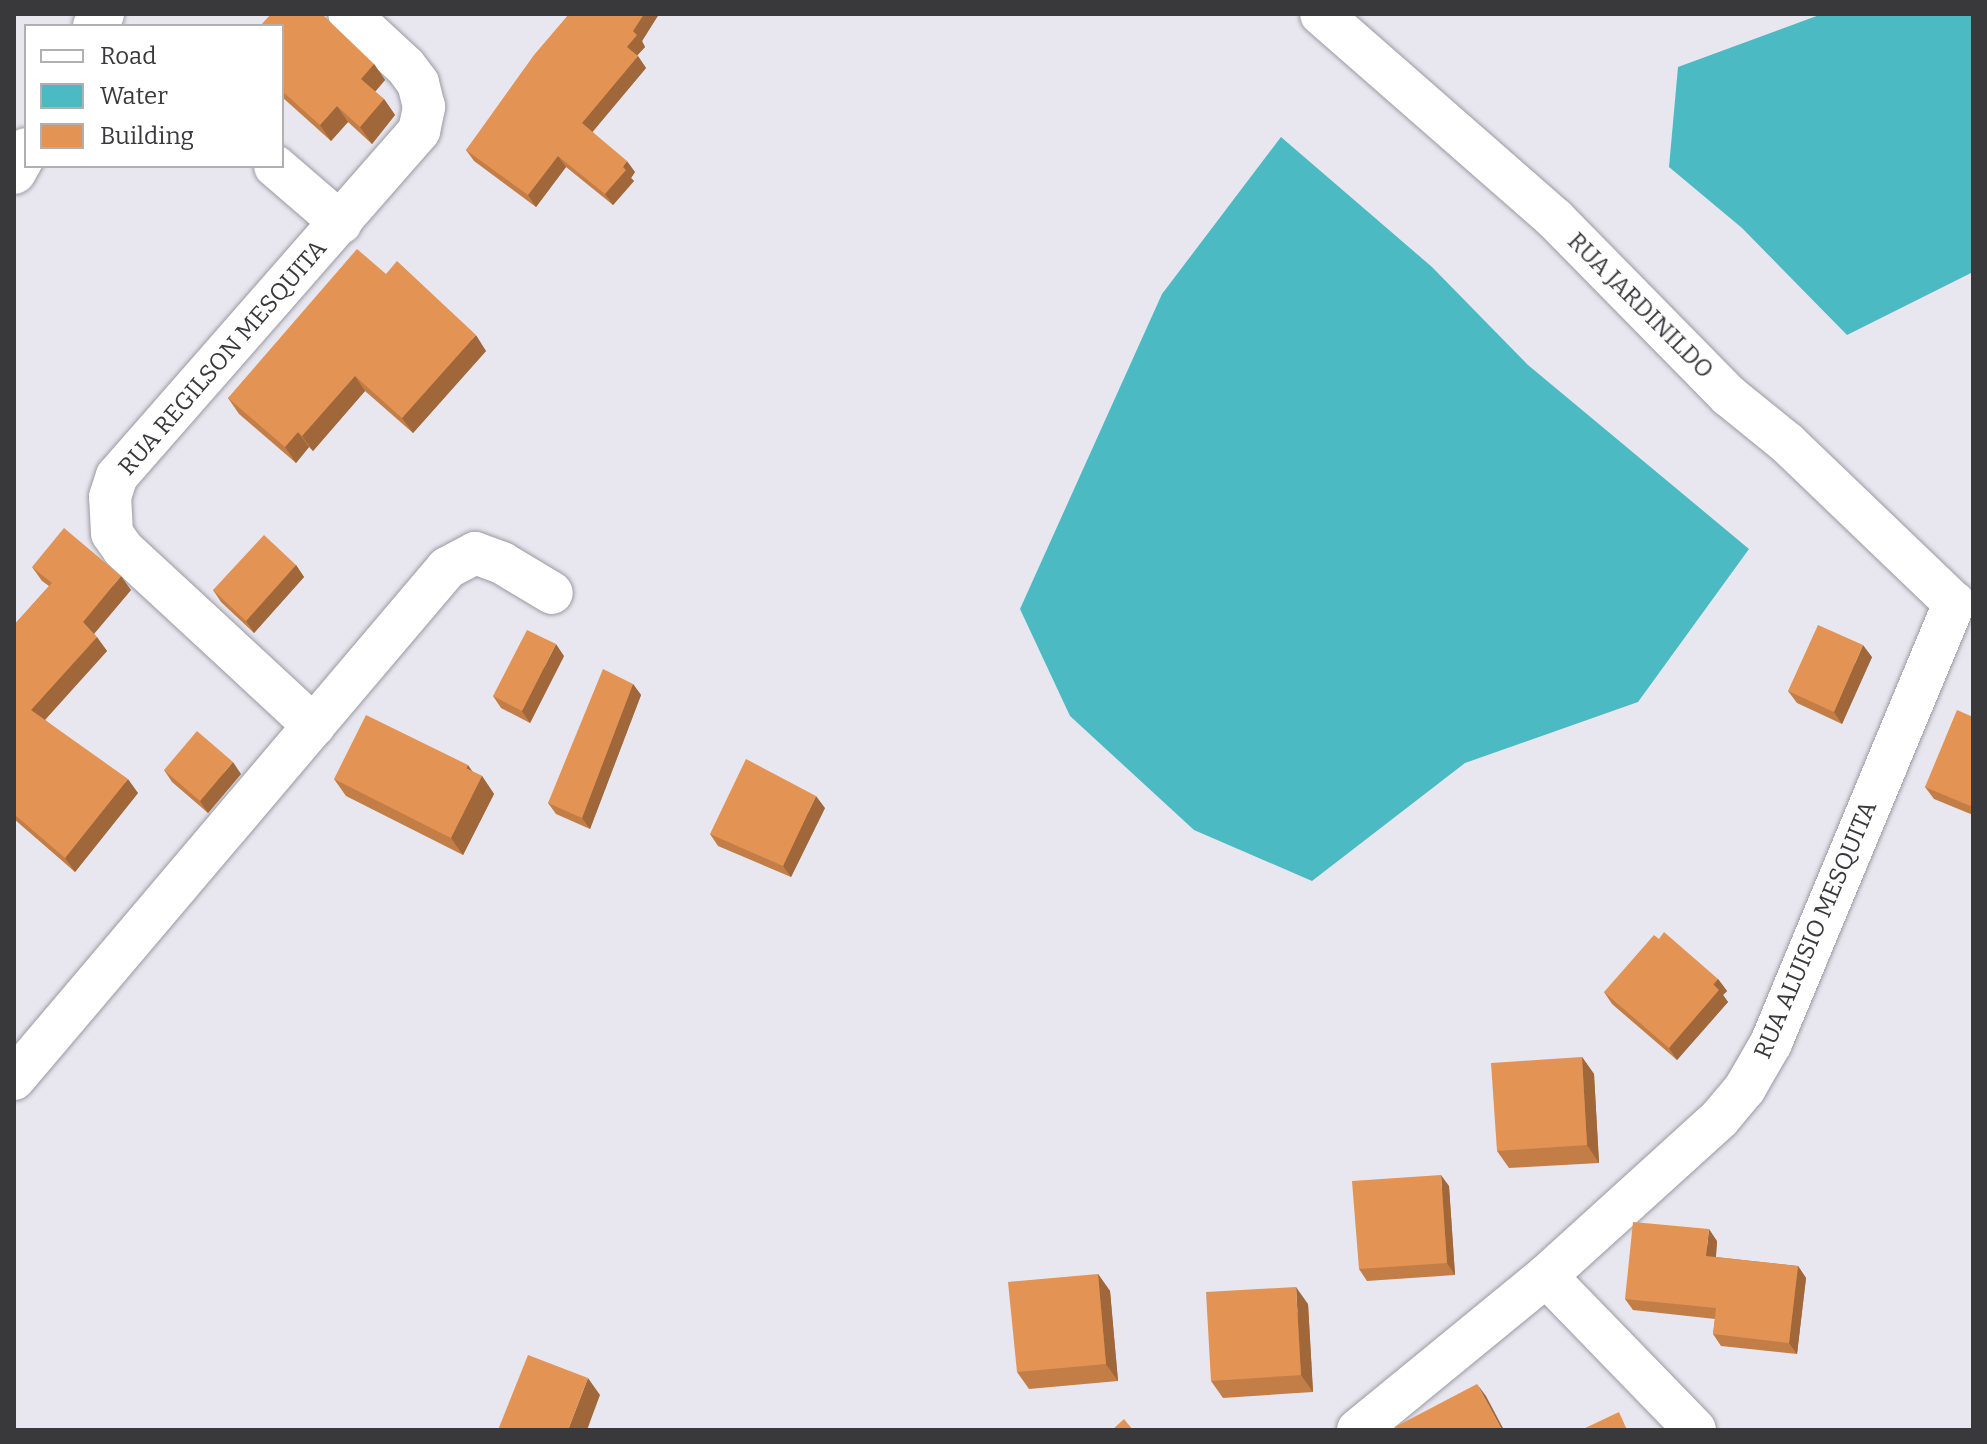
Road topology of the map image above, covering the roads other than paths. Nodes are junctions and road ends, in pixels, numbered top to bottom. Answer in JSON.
{"nodes":[{"id":1,"x":349,"y":14,"type":"edge"},
{"id":2,"x":1321,"y":14,"type":"edge"},
{"id":3,"x":24,"y":154,"type":"edge"},
{"id":4,"x":277,"y":168,"type":"edge"},
{"id":5,"x":14,"y":172,"type":"edge"},
{"id":6,"x":341,"y":223,"type":"junction"},
{"id":7,"x":552,"y":593,"type":"dead end"},
{"id":8,"x":1964,"y":598,"type":"edge"},
{"id":9,"x":314,"y":726,"type":"junction"},
{"id":10,"x":14,"y":1079,"type":"edge"},
{"id":11,"x":1546,"y":1276,"type":"junction"},
{"id":12,"x":1358,"y":1430,"type":"edge"},
{"id":13,"x":1695,"y":1430,"type":"edge"}],
"edges":[{"from":1,"to":6,"type":"street","name":"RUA REGILSON MESQUITA"},
{"from":2,"to":8,"type":"street","name":"RUA JARDINILDO"},
{"from":3,"to":5,"type":"street"},
{"from":4,"to":6,"type":"street"},
{"from":6,"to":9,"type":"street","name":"RUA REGILSON MESQUITA"},
{"from":7,"to":9,"type":"street"},
{"from":8,"to":11,"type":"street","name":"RUA ALUISIO MESQUITA"},
{"from":9,"to":10,"type":"street"},
{"from":11,"to":12,"type":"street","name":"RUA ALUISIO MESQUITA"},
{"from":11,"to":13,"type":"street"}]}
